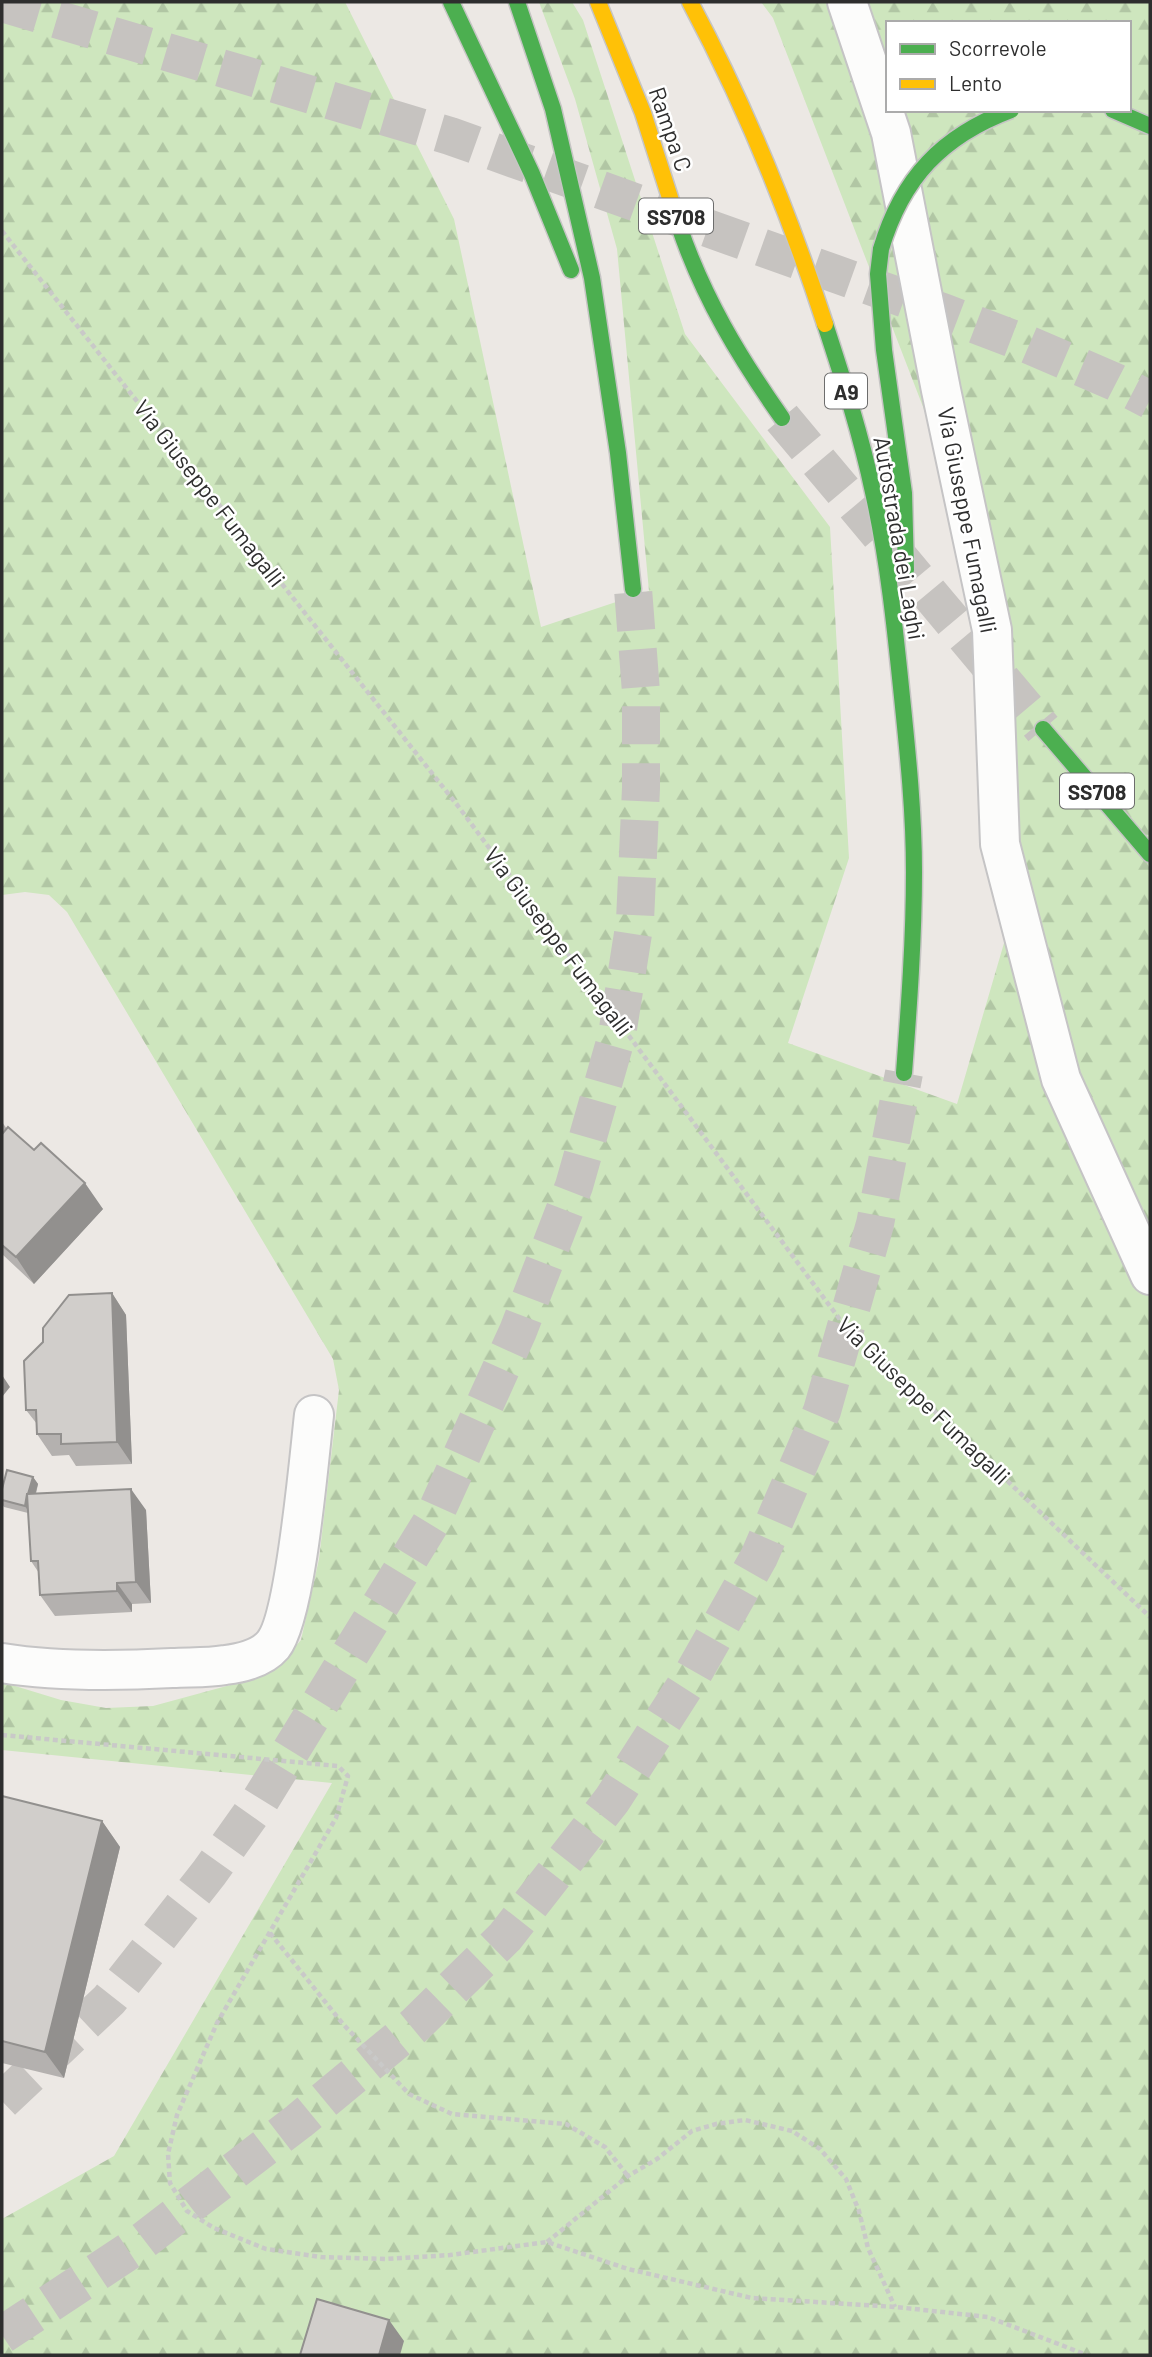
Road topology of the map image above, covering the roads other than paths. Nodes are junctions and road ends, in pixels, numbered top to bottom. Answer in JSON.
{"nodes":[{"id":1,"x":451,"y":2,"type":"edge"},
{"id":2,"x":517,"y":2,"type":"edge"},
{"id":3,"x":597,"y":2,"type":"edge"},
{"id":4,"x":690,"y":2,"type":"edge"},
{"id":5,"x":848,"y":2,"type":"edge"},
{"id":6,"x":1005,"y":112,"type":"edge"},
{"id":7,"x":1118,"y":112,"type":"edge"},
{"id":8,"x":1150,"y":126,"type":"edge"},
{"id":9,"x":603,"y":361,"type":"junction"},
{"id":10,"x":782,"y":418,"type":"tunnel mouth"},
{"id":11,"x":633,"y":589,"type":"tunnel mouth"},
{"id":12,"x":1044,"y":729,"type":"tunnel mouth"},
{"id":13,"x":912,"y":806,"type":"junction"},
{"id":14,"x":1150,"y":853,"type":"edge"},
{"id":15,"x":904,"y":1073,"type":"tunnel mouth"},
{"id":16,"x":1150,"y":1275,"type":"edge"},
{"id":17,"x":314,"y":1415,"type":"dead end"},
{"id":18,"x":2,"y":1663,"type":"edge"}],
"edges":[{"from":1,"to":9,"type":"main road"},
{"from":2,"to":9,"type":"main road"},
{"from":3,"to":10,"type":"main road","name":"Rampa C","number":"SS708"},
{"from":4,"to":13,"type":"main road","name":"Autostrada dei Laghi","number":"A9"},
{"from":5,"to":16,"type":"street","name":"Via Giuseppe Fumagalli"},
{"from":6,"to":13,"type":"main road","bridge":true},
{"from":7,"to":8,"type":"main road"},
{"from":9,"to":11,"type":"main road"},
{"from":12,"to":14,"type":"main road","number":"SS708"},
{"from":13,"to":15,"type":"main road","name":"Autostrada dei Laghi","number":"A9"},
{"from":17,"to":18,"type":"street"}]}
